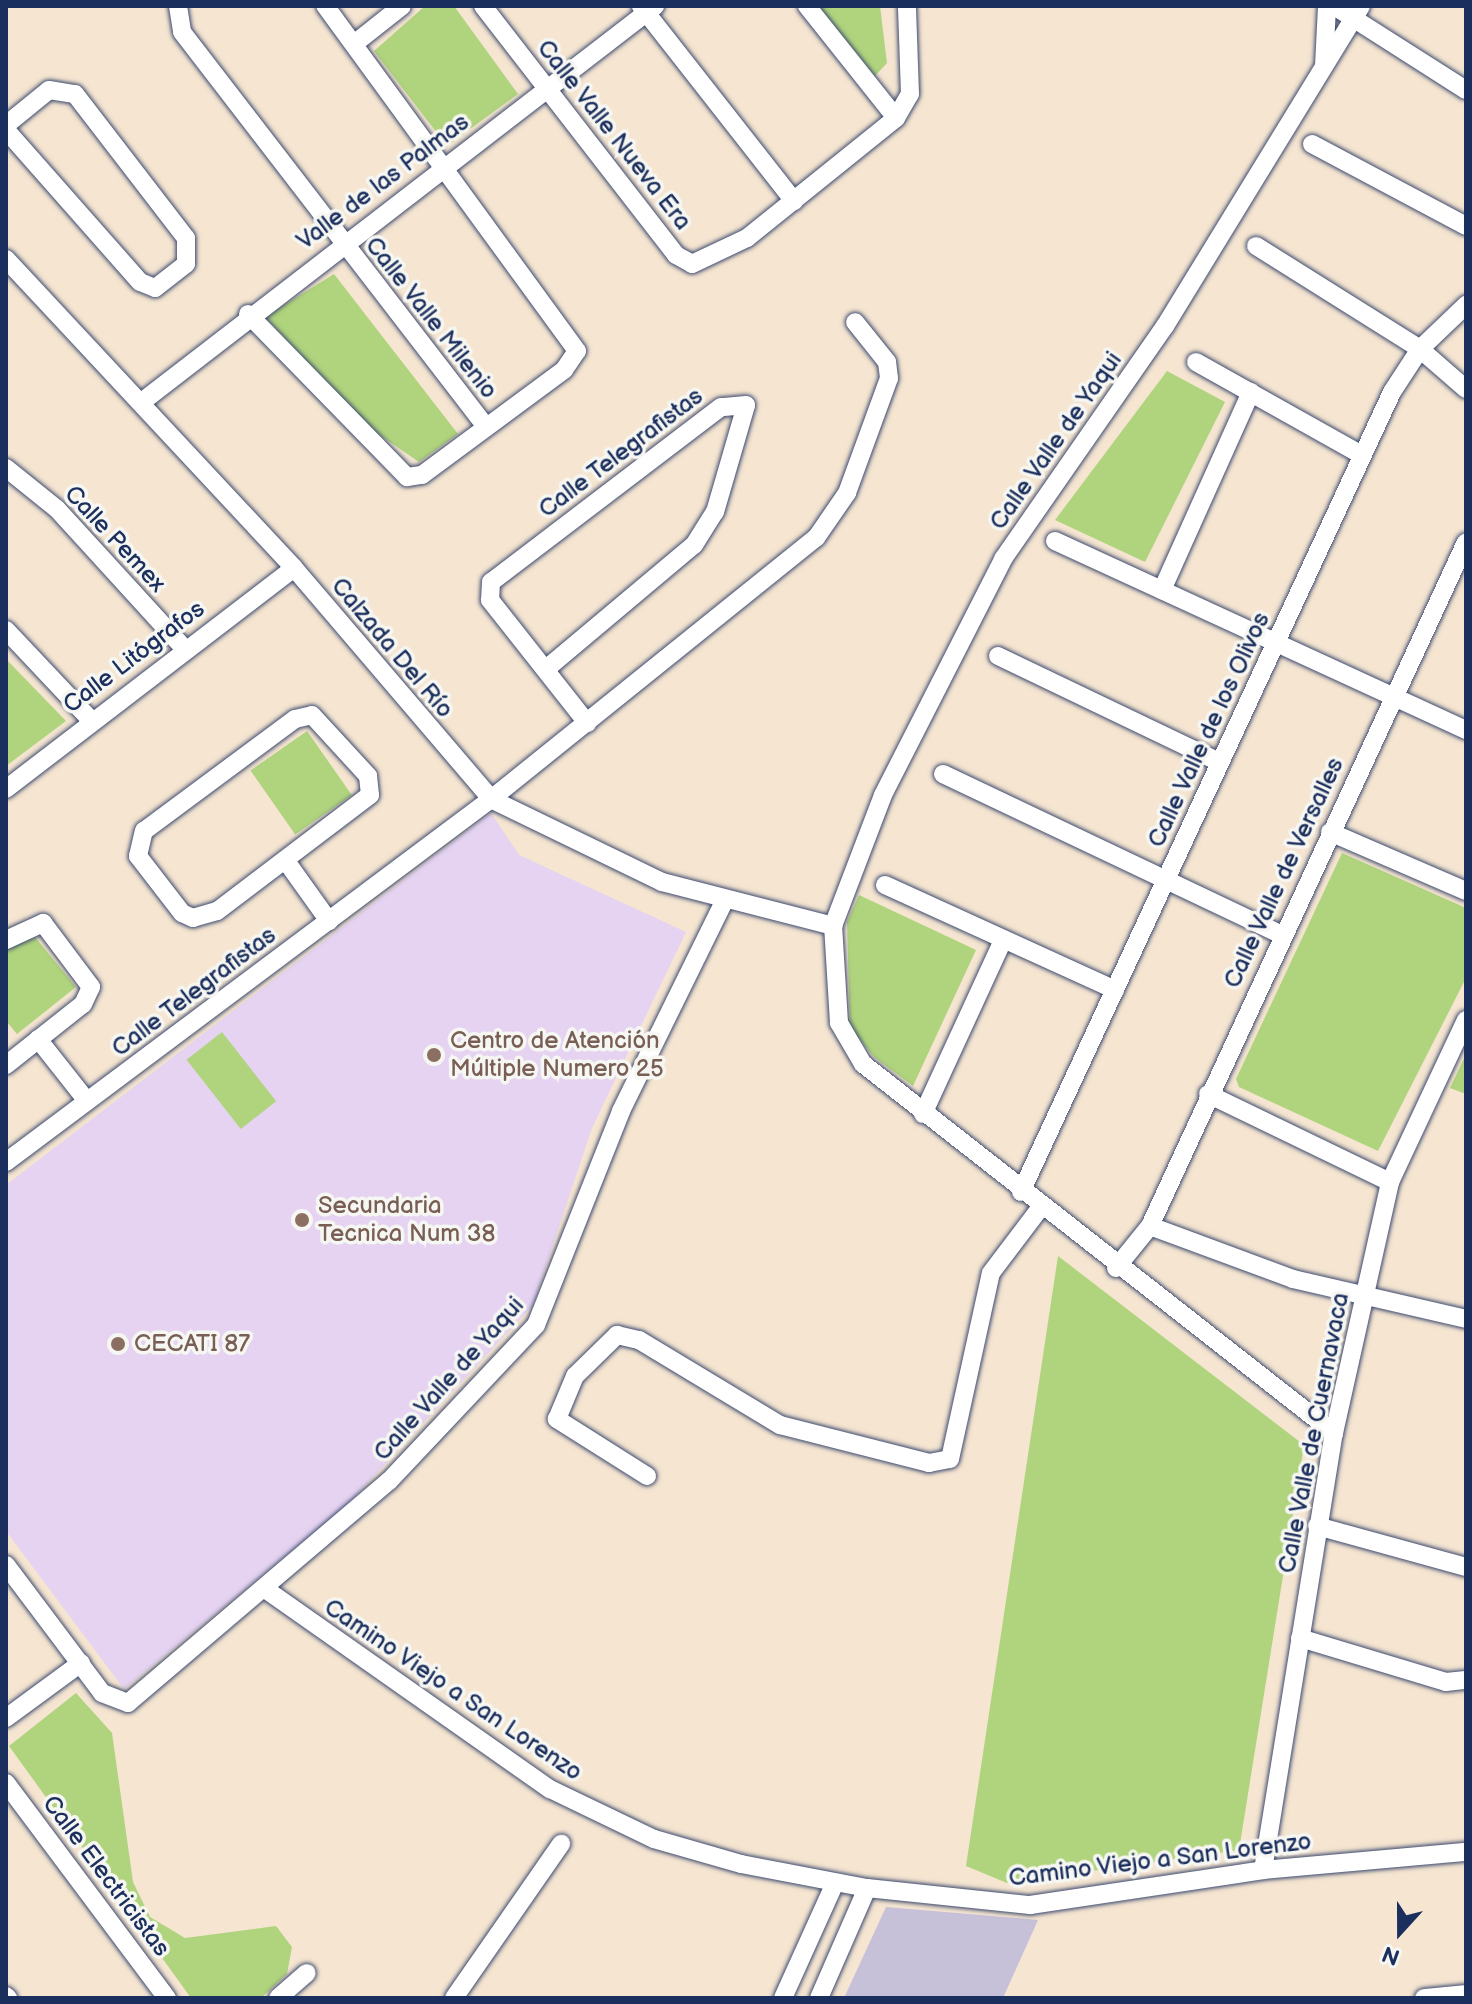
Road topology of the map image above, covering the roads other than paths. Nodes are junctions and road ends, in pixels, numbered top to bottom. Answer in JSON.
{"nodes":[{"id":1,"x":178,"y":6,"type":"edge"},
{"id":2,"x":325,"y":6,"type":"edge"},
{"id":3,"x":402,"y":6,"type":"edge"},
{"id":4,"x":483,"y":6,"type":"edge"},
{"id":5,"x":807,"y":6,"type":"edge"},
{"id":6,"x":907,"y":6,"type":"edge"},
{"id":7,"x":1327,"y":6,"type":"edge"},
{"id":8,"x":1334,"y":6,"type":"edge"},
{"id":9,"x":648,"y":8,"type":"edge"},
{"id":10,"x":1356,"y":14,"type":"edge"},
{"id":11,"x":354,"y":44,"type":"junction"},
{"id":12,"x":1324,"y":66,"type":"junction"},
{"id":13,"x":547,"y":88,"type":"junction"},
{"id":14,"x":1466,"y":90,"type":"edge"},
{"id":15,"x":896,"y":118,"type":"junction"},
{"id":16,"x":6,"y":127,"type":"edge"},
{"id":17,"x":1312,"y":144,"type":"dead end"},
{"id":18,"x":442,"y":168,"type":"junction"},
{"id":19,"x":794,"y":201,"type":"junction"},
{"id":20,"x":1466,"y":226,"type":"edge"},
{"id":21,"x":343,"y":243,"type":"junction"},
{"id":22,"x":1256,"y":246,"type":"dead end"},
{"id":23,"x":6,"y":259,"type":"edge"},
{"id":24,"x":1466,"y":305,"type":"edge"},
{"id":25,"x":248,"y":314,"type":"junction"},
{"id":26,"x":855,"y":322,"type":"dead end"},
{"id":27,"x":1420,"y":349,"type":"junction"},
{"id":28,"x":1196,"y":362,"type":"dead end"},
{"id":29,"x":1466,"y":389,"type":"edge"},
{"id":30,"x":1251,"y":392,"type":"junction"},
{"id":31,"x":143,"y":401,"type":"junction"},
{"id":32,"x":485,"y":426,"type":"junction"},
{"id":33,"x":1362,"y":455,"type":"junction"},
{"id":34,"x":6,"y":468,"type":"edge"},
{"id":35,"x":1055,"y":541,"type":"dead end"},
{"id":36,"x":1466,"y":542,"type":"edge"},
{"id":37,"x":294,"y":568,"type":"junction"},
{"id":38,"x":1458,"y":576,"type":"edge"},
{"id":39,"x":1162,"y":590,"type":"junction"},
{"id":40,"x":6,"y":630,"type":"edge"},
{"id":41,"x":1277,"y":644,"type":"junction"},
{"id":42,"x":185,"y":649,"type":"junction"},
{"id":43,"x":998,"y":656,"type":"dead end"},
{"id":44,"x":546,"y":669,"type":"junction"},
{"id":45,"x":1392,"y":696,"type":"junction"},
{"id":46,"x":90,"y":719,"type":"junction"},
{"id":47,"x":587,"y":723,"type":"junction"},
{"id":48,"x":1466,"y":730,"type":"edge"},
{"id":49,"x":1219,"y":762,"type":"junction"},
{"id":50,"x":943,"y":774,"type":"dead end"},
{"id":51,"x":6,"y":789,"type":"edge"},
{"id":52,"x":491,"y":799,"type":"junction"},
{"id":53,"x":1330,"y":832,"type":"junction"},
{"id":54,"x":286,"y":861,"type":"junction"},
{"id":55,"x":1165,"y":880,"type":"junction"},
{"id":56,"x":885,"y":885,"type":"dead end"},
{"id":57,"x":1466,"y":891,"type":"edge"},
{"id":58,"x":725,"y":900,"type":"junction"},
{"id":59,"x":329,"y":921,"type":"junction"},
{"id":60,"x":833,"y":926,"type":"junction"},
{"id":61,"x":1282,"y":935,"type":"junction"},
{"id":62,"x":6,"y":940,"type":"edge"},
{"id":63,"x":1003,"y":940,"type":"junction"},
{"id":64,"x":1115,"y":990,"type":"junction"},
{"id":65,"x":1466,"y":1020,"type":"edge"},
{"id":66,"x":38,"y":1039,"type":"junction"},
{"id":67,"x":6,"y":1065,"type":"edge"},
{"id":68,"x":1208,"y":1094,"type":"junction"},
{"id":69,"x":87,"y":1101,"type":"junction"},
{"id":70,"x":923,"y":1114,"type":"junction"},
{"id":71,"x":6,"y":1162,"type":"edge"},
{"id":72,"x":1390,"y":1182,"type":"junction"},
{"id":73,"x":1021,"y":1192,"type":"junction"},
{"id":74,"x":1041,"y":1207,"type":"junction"},
{"id":75,"x":1150,"y":1226,"type":"junction"},
{"id":76,"x":1116,"y":1268,"type":"junction"},
{"id":77,"x":1365,"y":1293,"type":"junction"},
{"id":78,"x":1466,"y":1319,"type":"edge"},
{"id":79,"x":1334,"y":1433,"type":"junction"},
{"id":80,"x":647,"y":1476,"type":"dead end"},
{"id":81,"x":1317,"y":1526,"type":"junction"},
{"id":82,"x":6,"y":1565,"type":"edge"},
{"id":83,"x":1466,"y":1567,"type":"edge"},
{"id":84,"x":268,"y":1591,"type":"junction"},
{"id":85,"x":1300,"y":1638,"type":"junction"},
{"id":86,"x":81,"y":1663,"type":"junction"},
{"id":87,"x":1466,"y":1680,"type":"edge"},
{"id":88,"x":6,"y":1718,"type":"edge"},
{"id":89,"x":6,"y":1783,"type":"edge"},
{"id":90,"x":561,"y":1844,"type":"dead end"},
{"id":91,"x":1466,"y":1852,"type":"edge"},
{"id":92,"x":1263,"y":1870,"type":"junction"},
{"id":93,"x":835,"y":1883,"type":"junction"},
{"id":94,"x":867,"y":1888,"type":"junction"},
{"id":95,"x":307,"y":1973,"type":"dead end"},
{"id":96,"x":1466,"y":1994,"type":"edge"},
{"id":97,"x":167,"y":1998,"type":"edge"},
{"id":98,"x":278,"y":1998,"type":"edge"},
{"id":99,"x":454,"y":1998,"type":"edge"},
{"id":100,"x":783,"y":1998,"type":"edge"},
{"id":101,"x":819,"y":1998,"type":"edge"},
{"id":102,"x":1424,"y":1998,"type":"edge"}],
"edges":[{"from":1,"to":21,"type":"street","name":"Calle Valle Milenio"},
{"from":2,"to":11,"type":"street"},
{"from":3,"to":11,"type":"street"},
{"from":4,"to":13,"type":"street","name":"Calle Valle Nueva Era"},
{"from":5,"to":15,"type":"street"},
{"from":6,"to":15,"type":"street"},
{"from":7,"to":12,"type":"street"},
{"from":8,"to":10,"type":"street"},
{"from":9,"to":13,"type":"street","name":"Valle de las Palmas"},
{"from":9,"to":19,"type":"street"},
{"from":10,"to":12,"type":"street","name":"Calle Valle de Yaqui"},
{"from":10,"to":14,"type":"street"},
{"from":11,"to":18,"type":"street"},
{"from":12,"to":60,"type":"street","name":"Calle Valle de Yaqui"},
{"from":13,"to":18,"type":"street","name":"Valle de las Palmas"},
{"from":13,"to":19,"type":"street","name":"Calle Valle Nueva Era"},
{"from":15,"to":19,"type":"street"},
{"from":16,"to":16,"type":"street"},
{"from":17,"to":20,"type":"street"},
{"from":18,"to":21,"type":"street","name":"Valle de las Palmas"},
{"from":18,"to":32,"type":"street"},
{"from":21,"to":25,"type":"street","name":"Valle de las Palmas"},
{"from":21,"to":32,"type":"street","name":"Calle Valle Milenio"},
{"from":22,"to":27,"type":"street"},
{"from":23,"to":31,"type":"street","name":"Calzada Del Río"},
{"from":24,"to":27,"type":"street","name":"Calle Valle de los Olivos"},
{"from":25,"to":31,"type":"street","name":"Valle de las Palmas"},
{"from":25,"to":32,"type":"street"},
{"from":26,"to":47,"type":"street","name":"Calle Telegrafistas"},
{"from":27,"to":29,"type":"street"},
{"from":27,"to":33,"type":"street","name":"Calle Valle de los Olivos"},
{"from":28,"to":30,"type":"street"},
{"from":30,"to":33,"type":"street"},
{"from":30,"to":39,"type":"street"},
{"from":31,"to":37,"type":"street","name":"Calzada Del Río"},
{"from":33,"to":41,"type":"street","name":"Calle Valle de los Olivos"},
{"from":34,"to":42,"type":"street","name":"Calle Pemex"},
{"from":35,"to":39,"type":"street"},
{"from":36,"to":38,"type":"street","name":"Calle Valle de Versalles"},
{"from":37,"to":42,"type":"street","name":"Calle Litógrafos"},
{"from":37,"to":52,"type":"street","name":"Calzada Del Río"},
{"from":38,"to":45,"type":"street","name":"Calle Valle de Versalles"},
{"from":39,"to":41,"type":"street"},
{"from":40,"to":46,"type":"street"},
{"from":41,"to":45,"type":"street"},
{"from":41,"to":49,"type":"street","name":"Calle Valle de los Olivos"},
{"from":42,"to":46,"type":"street","name":"Calle Litógrafos"},
{"from":43,"to":49,"type":"street"},
{"from":44,"to":44,"type":"street","name":"Calle Telegrafistas"},
{"from":44,"to":47,"type":"street","name":"Calle Telegrafistas"},
{"from":45,"to":48,"type":"street"},
{"from":45,"to":53,"type":"street","name":"Calle Valle de Versalles"},
{"from":46,"to":51,"type":"street","name":"Calle Litógrafos"},
{"from":47,"to":52,"type":"street","name":"Calle Telegrafistas"},
{"from":49,"to":55,"type":"street","name":"Calle Valle de los Olivos"},
{"from":50,"to":55,"type":"street"},
{"from":52,"to":58,"type":"street","name":"Calzada Del Río"},
{"from":52,"to":59,"type":"street","name":"Calle Telegrafistas"},
{"from":53,"to":57,"type":"street"},
{"from":53,"to":61,"type":"street","name":"Calle Valle de Versalles"},
{"from":54,"to":54,"type":"street","name":"Calle Telegrafistas"},
{"from":54,"to":59,"type":"street"},
{"from":55,"to":61,"type":"street"},
{"from":55,"to":64,"type":"street","name":"Calle Valle de los Olivos"},
{"from":56,"to":63,"type":"street"},
{"from":58,"to":60,"type":"street","name":"Calzada Del Río"},
{"from":58,"to":84,"type":"street","name":"Calle Valle de Yaqui"},
{"from":59,"to":69,"type":"street","name":"Calle Telegrafistas"},
{"from":60,"to":70,"type":"street"},
{"from":61,"to":68,"type":"street","name":"Calle Valle de Versalles"},
{"from":62,"to":66,"type":"street"},
{"from":63,"to":64,"type":"street"},
{"from":63,"to":70,"type":"street"},
{"from":64,"to":73,"type":"street","name":"Calle Valle de los Olivos"},
{"from":65,"to":72,"type":"street","name":"Calle Valle de Cuernavaca"},
{"from":66,"to":67,"type":"street"},
{"from":66,"to":69,"type":"street"},
{"from":68,"to":72,"type":"street"},
{"from":68,"to":75,"type":"street","name":"Calle Valle de Versalles"},
{"from":69,"to":71,"type":"street","name":"Calle Telegrafistas"},
{"from":70,"to":73,"type":"street"},
{"from":72,"to":77,"type":"street","name":"Calle Valle de Cuernavaca"},
{"from":73,"to":74,"type":"street"},
{"from":74,"to":76,"type":"street"},
{"from":74,"to":80,"type":"street"},
{"from":75,"to":76,"type":"street","name":"Calle Valle de Versalles"},
{"from":75,"to":77,"type":"street"},
{"from":76,"to":79,"type":"street"},
{"from":77,"to":78,"type":"street"},
{"from":77,"to":79,"type":"street","name":"Calle Valle de Cuernavaca"},
{"from":79,"to":81,"type":"street","name":"Calle Valle de Cuernavaca"},
{"from":81,"to":83,"type":"street"},
{"from":81,"to":85,"type":"street","name":"Calle Valle de Cuernavaca"},
{"from":82,"to":86,"type":"street"},
{"from":84,"to":86,"type":"street","name":"Calle Valle de Yaqui"},
{"from":84,"to":93,"type":"street","name":"Camino Viejo a San Lorenzo"},
{"from":85,"to":87,"type":"street"},
{"from":85,"to":92,"type":"street","name":"Calle Valle de Cuernavaca"},
{"from":86,"to":88,"type":"street"},
{"from":89,"to":97,"type":"street","name":"Calle Electricistas"},
{"from":90,"to":99,"type":"street"},
{"from":91,"to":92,"type":"street","name":"Camino Viejo a San Lorenzo"},
{"from":92,"to":94,"type":"street","name":"Camino Viejo a San Lorenzo"},
{"from":93,"to":94,"type":"street","name":"Camino Viejo a San Lorenzo"},
{"from":93,"to":100,"type":"street"},
{"from":94,"to":101,"type":"street"},
{"from":95,"to":98,"type":"street"},
{"from":96,"to":102,"type":"street"}]}
